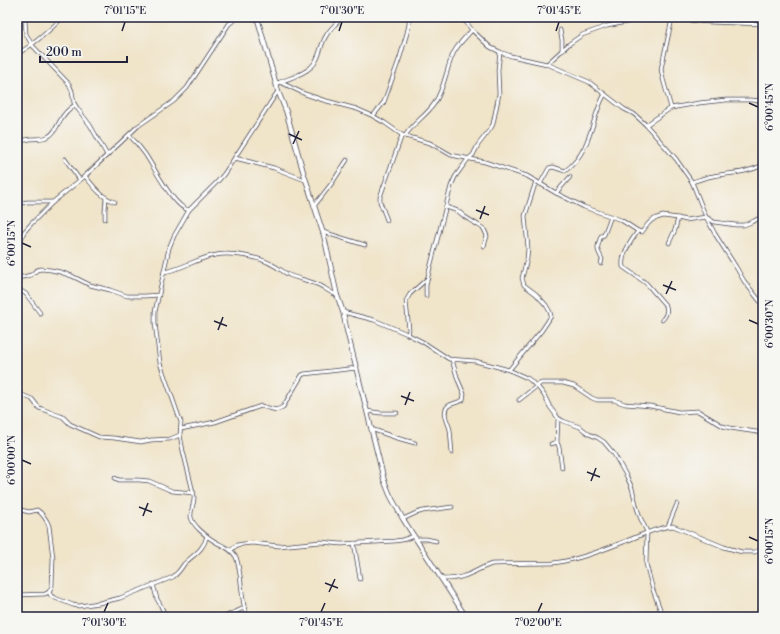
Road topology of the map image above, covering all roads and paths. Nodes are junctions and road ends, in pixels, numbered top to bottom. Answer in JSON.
{"nodes":[{"id":1,"x":63,"y":17,"type":"edge"},
{"id":2,"x":238,"y":17,"type":"edge"},
{"id":3,"x":257,"y":17,"type":"edge"},
{"id":4,"x":343,"y":17,"type":"edge"},
{"id":5,"x":409,"y":17,"type":"edge"},
{"id":6,"x":462,"y":17,"type":"edge"},
{"id":7,"x":667,"y":18,"type":"edge"},
{"id":8,"x":672,"y":19,"type":"junction"},
{"id":9,"x":25,"y":20,"type":"dead end"},
{"id":10,"x":763,"y":24,"type":"edge"},
{"id":11,"x":472,"y":30,"type":"junction"},
{"id":12,"x":560,"y":30,"type":"dead end"},
{"id":13,"x":32,"y":45,"type":"junction"},
{"id":14,"x":562,"y":51,"type":"junction"},
{"id":15,"x":500,"y":52,"type":"junction"},
{"id":16,"x":17,"y":54,"type":"edge"},
{"id":17,"x":547,"y":64,"type":"junction"},
{"id":18,"x":277,"y":82,"type":"junction"},
{"id":19,"x":278,"y":91,"type":"junction"},
{"id":20,"x":605,"y":94,"type":"junction"},
{"id":21,"x":763,"y":101,"type":"edge"},
{"id":22,"x":75,"y":105,"type":"junction"},
{"id":23,"x":671,"y":108,"type":"junction"},
{"id":24,"x":373,"y":116,"type":"junction"},
{"id":25,"x":646,"y":125,"type":"junction"},
{"id":26,"x":129,"y":134,"type":"junction"},
{"id":27,"x":404,"y":136,"type":"junction"},
{"id":28,"x":17,"y":142,"type":"edge"},
{"id":29,"x":107,"y":155,"type":"junction"},
{"id":30,"x":235,"y":158,"type":"junction"},
{"id":31,"x":65,"y":159,"type":"dead end"},
{"id":32,"x":468,"y":159,"type":"junction"},
{"id":33,"x":347,"y":160,"type":"dead end"},
{"id":34,"x":763,"y":165,"type":"edge"},
{"id":35,"x":85,"y":176,"type":"junction"},
{"id":36,"x":570,"y":177,"type":"dead end"},
{"id":37,"x":80,"y":180,"type":"junction"},
{"id":38,"x":306,"y":180,"type":"junction"},
{"id":39,"x":536,"y":181,"type":"junction"},
{"id":40,"x":692,"y":182,"type":"junction"},
{"id":41,"x":540,"y":184,"type":"junction"},
{"id":42,"x":556,"y":193,"type":"junction"},
{"id":43,"x":106,"y":198,"type":"junction"},
{"id":44,"x":53,"y":202,"type":"junction"},
{"id":45,"x":115,"y":202,"type":"dead end"},
{"id":46,"x":17,"y":204,"type":"edge"},
{"id":47,"x":314,"y":206,"type":"junction"},
{"id":48,"x":446,"y":207,"type":"junction"},
{"id":49,"x":189,"y":210,"type":"junction"},
{"id":50,"x":611,"y":216,"type":"junction"},
{"id":51,"x":763,"y":216,"type":"edge"},
{"id":52,"x":706,"y":217,"type":"junction"},
{"id":53,"x":678,"y":218,"type":"junction"},
{"id":54,"x":105,"y":219,"type":"dead end"},
{"id":55,"x":387,"y":220,"type":"dead end"},
{"id":56,"x":322,"y":232,"type":"junction"},
{"id":57,"x":640,"y":232,"type":"junction"},
{"id":58,"x":641,"y":237,"type":"dead end"},
{"id":59,"x":669,"y":243,"type":"dead end"},
{"id":60,"x":365,"y":245,"type":"dead end"},
{"id":61,"x":484,"y":246,"type":"dead end"},
{"id":62,"x":17,"y":256,"type":"edge"},
{"id":63,"x":17,"y":261,"type":"edge"},
{"id":64,"x":601,"y":264,"type":"dead end"},
{"id":65,"x":164,"y":272,"type":"junction"},
{"id":66,"x":17,"y":277,"type":"edge"},
{"id":67,"x":428,"y":278,"type":"junction"},
{"id":68,"x":17,"y":288,"type":"edge"},
{"id":69,"x":159,"y":295,"type":"junction"},
{"id":70,"x":337,"y":295,"type":"junction"},
{"id":71,"x":426,"y":296,"type":"dead end"},
{"id":72,"x":763,"y":305,"type":"edge"},
{"id":73,"x":344,"y":312,"type":"junction"},
{"id":74,"x":40,"y":313,"type":"dead end"},
{"id":75,"x":662,"y":320,"type":"dead end"},
{"id":76,"x":408,"y":334,"type":"junction"},
{"id":77,"x":452,"y":360,"type":"junction"},
{"id":78,"x":357,"y":368,"type":"junction"},
{"id":79,"x":509,"y":370,"type":"junction"},
{"id":80,"x":537,"y":386,"type":"junction"},
{"id":81,"x":17,"y":393,"type":"edge"},
{"id":82,"x":519,"y":400,"type":"dead end"},
{"id":83,"x":367,"y":411,"type":"junction"},
{"id":84,"x":397,"y":413,"type":"dead end"},
{"id":85,"x":558,"y":418,"type":"junction"},
{"id":86,"x":181,"y":429,"type":"junction"},
{"id":87,"x":371,"y":429,"type":"junction"},
{"id":88,"x":763,"y":434,"type":"edge"},
{"id":89,"x":180,"y":435,"type":"junction"},
{"id":90,"x":557,"y":442,"type":"junction"},
{"id":91,"x":415,"y":443,"type":"dead end"},
{"id":92,"x":551,"y":444,"type":"dead end"},
{"id":93,"x":452,"y":453,"type":"dead end"},
{"id":94,"x":562,"y":468,"type":"dead end"},
{"id":95,"x":115,"y":478,"type":"dead end"},
{"id":96,"x":194,"y":493,"type":"junction"},
{"id":97,"x":677,"y":504,"type":"dead end"},
{"id":98,"x":452,"y":507,"type":"dead end"},
{"id":99,"x":17,"y":509,"type":"edge"},
{"id":100,"x":403,"y":519,"type":"junction"},
{"id":101,"x":668,"y":526,"type":"junction"},
{"id":102,"x":647,"y":532,"type":"junction"},
{"id":103,"x":207,"y":536,"type":"junction"},
{"id":104,"x":415,"y":538,"type":"junction"},
{"id":105,"x":436,"y":541,"type":"dead end"},
{"id":106,"x":354,"y":543,"type":"junction"},
{"id":107,"x":763,"y":549,"type":"edge"},
{"id":108,"x":231,"y":550,"type":"junction"},
{"id":109,"x":360,"y":579,"type":"dead end"},
{"id":110,"x":442,"y":579,"type":"junction"},
{"id":111,"x":153,"y":584,"type":"junction"},
{"id":112,"x":49,"y":592,"type":"junction"},
{"id":113,"x":17,"y":595,"type":"edge"},
{"id":114,"x":244,"y":608,"type":"junction"},
{"id":115,"x":167,"y":617,"type":"edge"},
{"id":116,"x":224,"y":617,"type":"edge"},
{"id":117,"x":247,"y":617,"type":"edge"},
{"id":118,"x":466,"y":617,"type":"edge"},
{"id":119,"x":663,"y":617,"type":"edge"}],
"edges":[{"from":1,"to":13,"type":"street"},
{"from":2,"to":26,"type":"street"},
{"from":3,"to":18,"type":"main road"},
{"from":4,"to":18,"type":"street"},
{"from":5,"to":24,"type":"street"},
{"from":6,"to":11,"type":"street"},
{"from":7,"to":8,"type":"street"},
{"from":7,"to":14,"type":"street"},
{"from":8,"to":10,"type":"street"},
{"from":8,"to":23,"type":"street"},
{"from":9,"to":13,"type":"street"},
{"from":11,"to":15,"type":"street"},
{"from":11,"to":27,"type":"street"},
{"from":12,"to":14,"type":"street"},
{"from":13,"to":16,"type":"street"},
{"from":13,"to":22,"type":"street"},
{"from":14,"to":17,"type":"street"},
{"from":15,"to":17,"type":"street"},
{"from":15,"to":32,"type":"street"},
{"from":17,"to":20,"type":"street"},
{"from":18,"to":19,"type":"main road"},
{"from":18,"to":24,"type":"street"},
{"from":19,"to":30,"type":"street"},
{"from":19,"to":38,"type":"main road"},
{"from":20,"to":25,"type":"street"},
{"from":20,"to":41,"type":"street"},
{"from":21,"to":23,"type":"street"},
{"from":22,"to":28,"type":"street"},
{"from":22,"to":29,"type":"street"},
{"from":23,"to":25,"type":"street"},
{"from":24,"to":27,"type":"street"},
{"from":25,"to":40,"type":"street"},
{"from":26,"to":29,"type":"street"},
{"from":26,"to":49,"type":"street"},
{"from":27,"to":32,"type":"street"},
{"from":27,"to":55,"type":"street"},
{"from":29,"to":35,"type":"street"},
{"from":30,"to":38,"type":"street"},
{"from":30,"to":49,"type":"street"},
{"from":31,"to":37,"type":"street"},
{"from":32,"to":39,"type":"street"},
{"from":32,"to":48,"type":"street"},
{"from":33,"to":47,"type":"street"},
{"from":34,"to":40,"type":"street"},
{"from":35,"to":37,"type":"street"},
{"from":35,"to":43,"type":"street"},
{"from":36,"to":42,"type":"street"},
{"from":37,"to":44,"type":"street"},
{"from":38,"to":47,"type":"main road"},
{"from":39,"to":41,"type":"street"},
{"from":39,"to":79,"type":"street"},
{"from":40,"to":52,"type":"street"},
{"from":41,"to":42,"type":"street"},
{"from":42,"to":50,"type":"street"},
{"from":43,"to":45,"type":"street"},
{"from":43,"to":54,"type":"street"},
{"from":44,"to":46,"type":"street"},
{"from":44,"to":62,"type":"street"},
{"from":47,"to":56,"type":"main road"},
{"from":48,"to":61,"type":"street"},
{"from":48,"to":67,"type":"street"},
{"from":49,"to":65,"type":"street"},
{"from":50,"to":57,"type":"street"},
{"from":50,"to":64,"type":"street"},
{"from":51,"to":52,"type":"street"},
{"from":52,"to":53,"type":"street"},
{"from":52,"to":72,"type":"street"},
{"from":53,"to":57,"type":"street"},
{"from":53,"to":59,"type":"street"},
{"from":56,"to":60,"type":"street"},
{"from":56,"to":70,"type":"main road"},
{"from":57,"to":58,"type":"street"},
{"from":57,"to":75,"type":"street"},
{"from":62,"to":63,"type":"street"},
{"from":65,"to":69,"type":"street"},
{"from":65,"to":70,"type":"street"},
{"from":66,"to":69,"type":"street"},
{"from":67,"to":71,"type":"street"},
{"from":67,"to":76,"type":"street"},
{"from":68,"to":74,"type":"street"},
{"from":69,"to":86,"type":"street"},
{"from":70,"to":73,"type":"main road"},
{"from":73,"to":76,"type":"street"},
{"from":73,"to":78,"type":"main road"},
{"from":76,"to":77,"type":"street"},
{"from":77,"to":79,"type":"street"},
{"from":77,"to":93,"type":"street"},
{"from":78,"to":83,"type":"main road"},
{"from":78,"to":86,"type":"street"},
{"from":79,"to":80,"type":"street"},
{"from":80,"to":82,"type":"street"},
{"from":80,"to":85,"type":"street"},
{"from":80,"to":88,"type":"street"},
{"from":81,"to":89,"type":"street"},
{"from":83,"to":84,"type":"street"},
{"from":83,"to":87,"type":"main road"},
{"from":85,"to":90,"type":"street"},
{"from":85,"to":102,"type":"street"},
{"from":86,"to":89,"type":"street"},
{"from":87,"to":91,"type":"street"},
{"from":87,"to":100,"type":"main road"},
{"from":89,"to":96,"type":"street"},
{"from":90,"to":92,"type":"street"},
{"from":90,"to":94,"type":"street"},
{"from":95,"to":96,"type":"street"},
{"from":96,"to":103,"type":"street"},
{"from":97,"to":101,"type":"street"},
{"from":98,"to":100,"type":"street"},
{"from":99,"to":112,"type":"street"},
{"from":100,"to":104,"type":"main road"},
{"from":101,"to":102,"type":"street"},
{"from":101,"to":107,"type":"street"},
{"from":102,"to":110,"type":"street"},
{"from":102,"to":119,"type":"street"},
{"from":103,"to":108,"type":"street"},
{"from":103,"to":111,"type":"street"},
{"from":104,"to":105,"type":"street"},
{"from":104,"to":106,"type":"street"},
{"from":104,"to":110,"type":"main road"},
{"from":106,"to":108,"type":"street"},
{"from":106,"to":109,"type":"street"},
{"from":108,"to":114,"type":"street"},
{"from":110,"to":118,"type":"main road"},
{"from":111,"to":112,"type":"street"},
{"from":111,"to":115,"type":"street"},
{"from":112,"to":113,"type":"street"},
{"from":114,"to":116,"type":"street"},
{"from":114,"to":117,"type":"street"}]}
